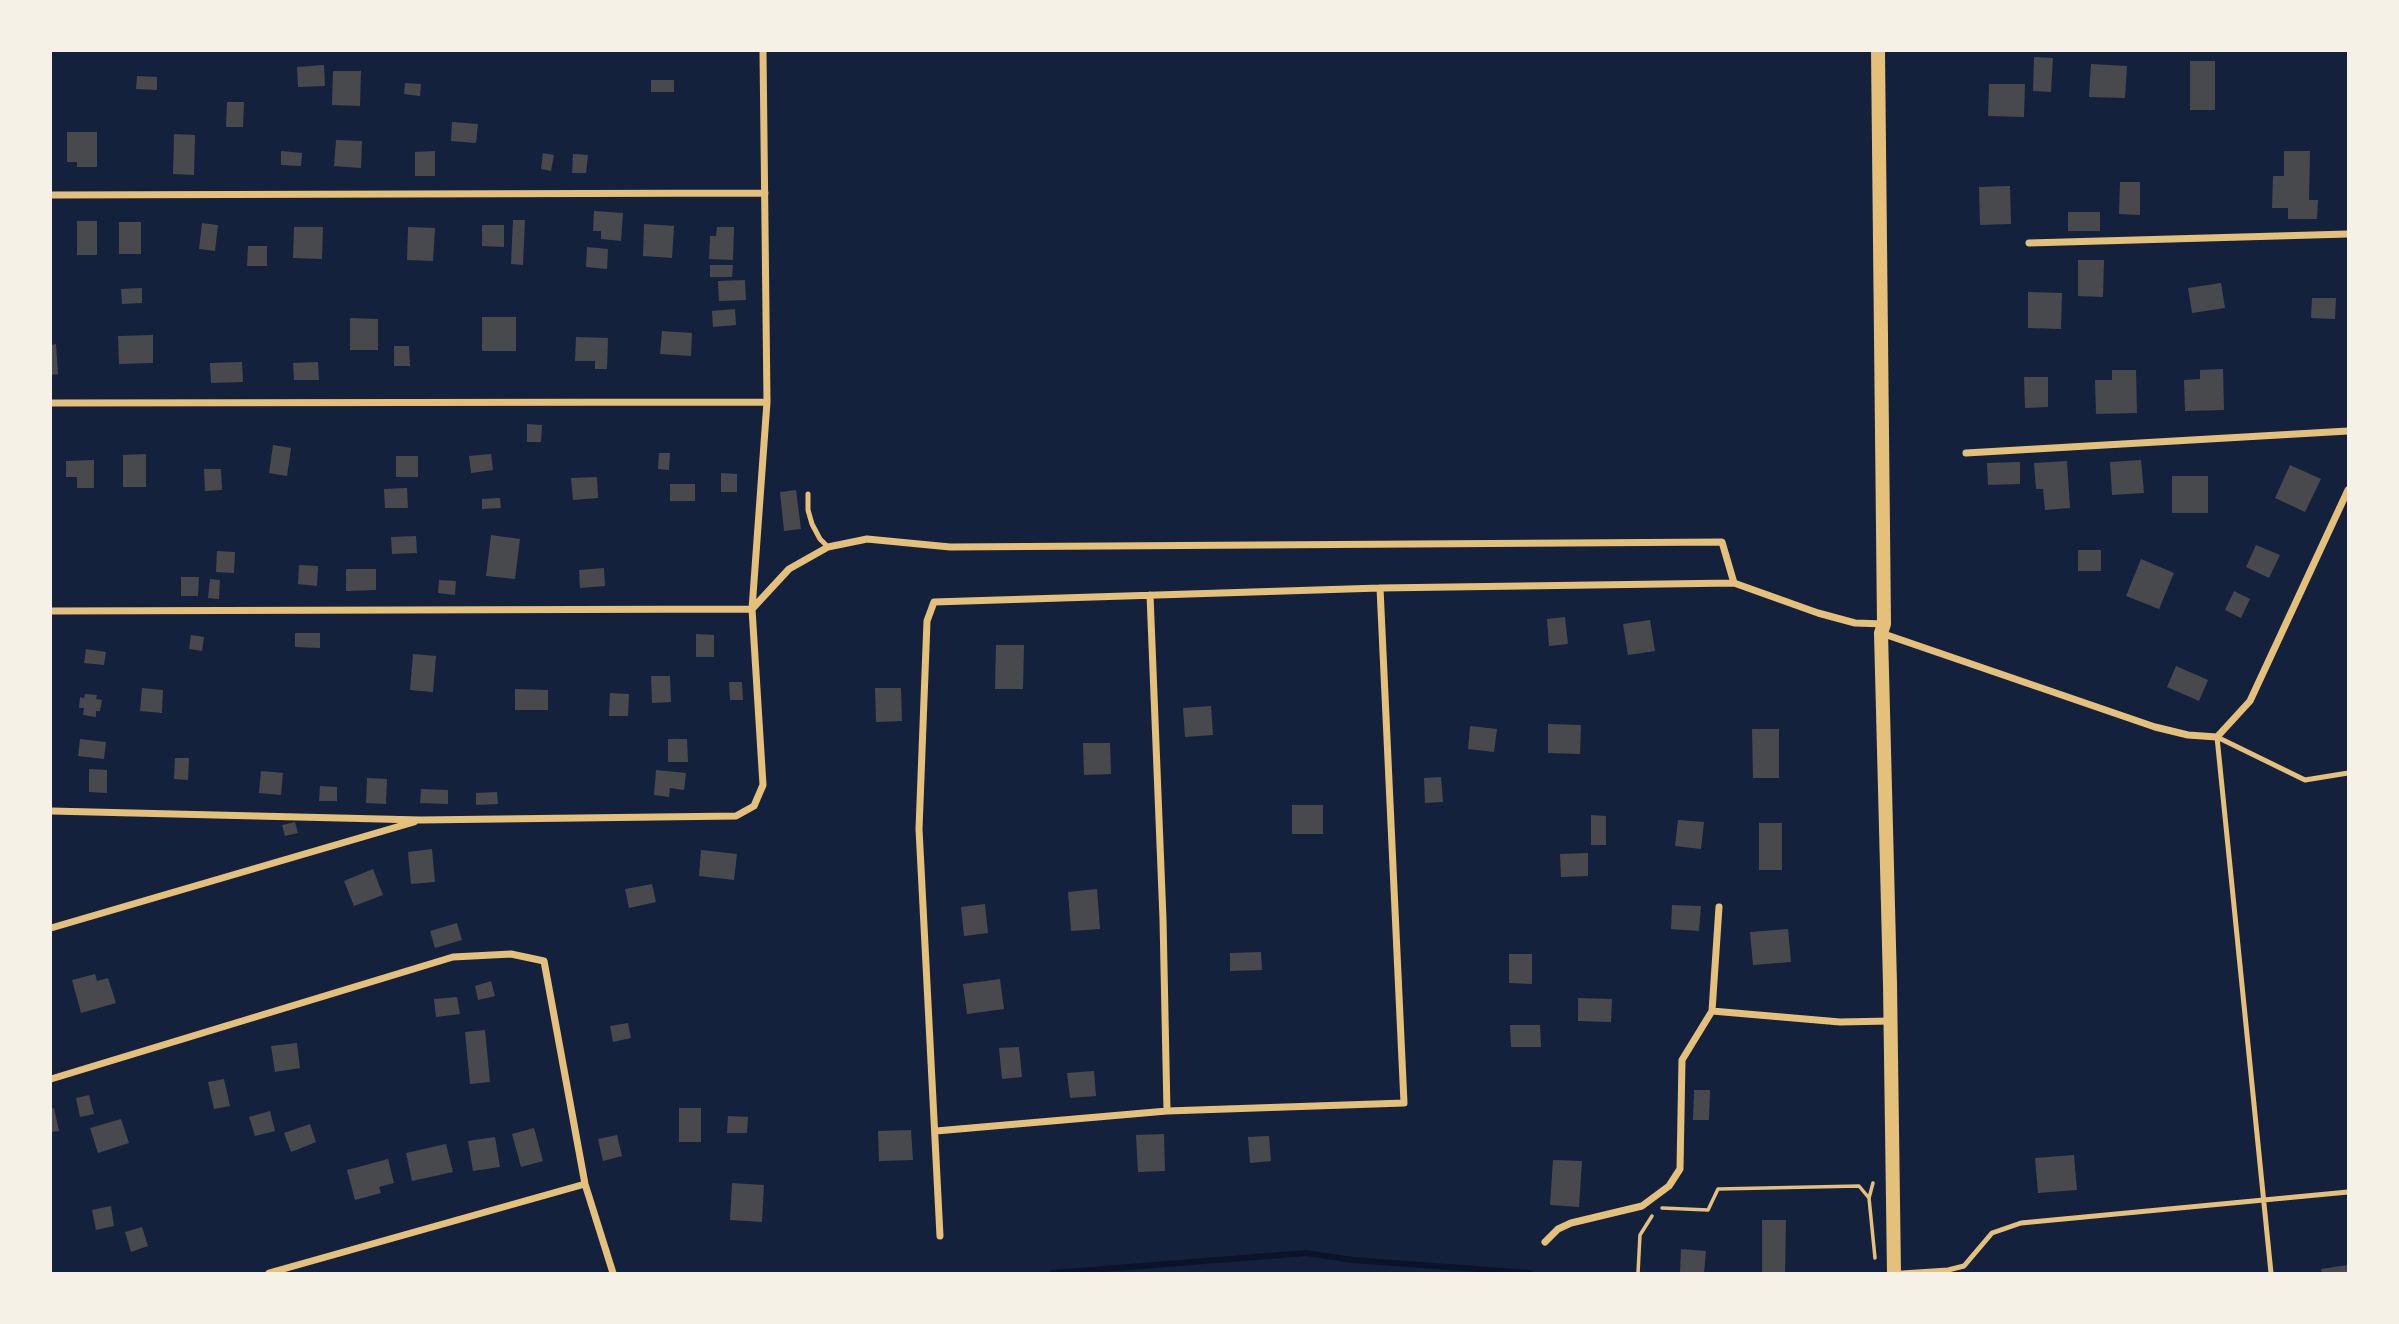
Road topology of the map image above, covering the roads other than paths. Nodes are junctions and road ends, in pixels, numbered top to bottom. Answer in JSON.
{"nodes":[{"id":1,"x":763,"y":51,"type":"edge"},
{"id":2,"x":1878,"y":51,"type":"edge"},
{"id":3,"x":765,"y":193,"type":"junction"},
{"id":4,"x":51,"y":195,"type":"edge"},
{"id":5,"x":2348,"y":234,"type":"edge"},
{"id":6,"x":2029,"y":243,"type":"dead end"},
{"id":7,"x":767,"y":402,"type":"junction"},
{"id":8,"x":51,"y":403,"type":"edge"},
{"id":9,"x":2348,"y":431,"type":"edge"},
{"id":10,"x":1966,"y":453,"type":"dead end"},
{"id":11,"x":2348,"y":489,"type":"edge"},
{"id":12,"x":808,"y":494,"type":"dead end"},
{"id":13,"x":828,"y":547,"type":"junction"},
{"id":14,"x":1734,"y":583,"type":"junction"},
{"id":15,"x":1380,"y":588,"type":"junction"},
{"id":16,"x":1150,"y":595,"type":"junction"},
{"id":17,"x":752,"y":610,"type":"junction"},
{"id":18,"x":51,"y":611,"type":"edge"},
{"id":19,"x":1882,"y":629,"type":"junction"},
{"id":20,"x":2217,"y":737,"type":"junction"},
{"id":21,"x":2348,"y":773,"type":"edge"},
{"id":22,"x":51,"y":811,"type":"edge"},
{"id":23,"x":421,"y":820,"type":"junction"},
{"id":24,"x":1719,"y":907,"type":"dead end"},
{"id":25,"x":51,"y":928,"type":"edge"},
{"id":26,"x":1712,"y":1011,"type":"junction"},
{"id":27,"x":1890,"y":1021,"type":"junction"},
{"id":28,"x":51,"y":1079,"type":"edge"},
{"id":29,"x":1167,"y":1111,"type":"junction"},
{"id":30,"x":936,"y":1131,"type":"junction"},
{"id":31,"x":585,"y":1184,"type":"junction"},
{"id":32,"x":2348,"y":1192,"type":"edge"},
{"id":33,"x":2262,"y":1200,"type":"junction"},
{"id":34,"x":940,"y":1236,"type":"dead end"},
{"id":35,"x":1545,"y":1242,"type":"dead end"},
{"id":36,"x":269,"y":1273,"type":"edge"},
{"id":37,"x":613,"y":1273,"type":"edge"},
{"id":38,"x":1894,"y":1273,"type":"edge"},
{"id":39,"x":1902,"y":1273,"type":"edge"},
{"id":40,"x":2271,"y":1273,"type":"edge"}],
"edges":[{"from":1,"to":3,"type":"street"},
{"from":2,"to":19,"type":"main road"},
{"from":3,"to":4,"type":"street"},
{"from":3,"to":7,"type":"street"},
{"from":5,"to":6,"type":"street"},
{"from":7,"to":8,"type":"street"},
{"from":7,"to":17,"type":"street"},
{"from":9,"to":10,"type":"street"},
{"from":11,"to":20,"type":"street"},
{"from":12,"to":13,"type":"lane"},
{"from":13,"to":14,"type":"street"},
{"from":13,"to":17,"type":"street"},
{"from":14,"to":15,"type":"street"},
{"from":14,"to":19,"type":"street"},
{"from":15,"to":16,"type":"street"},
{"from":15,"to":29,"type":"street"},
{"from":16,"to":29,"type":"street"},
{"from":16,"to":30,"type":"street"},
{"from":17,"to":18,"type":"street"},
{"from":17,"to":23,"type":"street"},
{"from":19,"to":20,"type":"street"},
{"from":19,"to":27,"type":"main road"},
{"from":20,"to":21,"type":"lane"},
{"from":20,"to":33,"type":"lane"},
{"from":22,"to":23,"type":"street"},
{"from":23,"to":25,"type":"street"},
{"from":24,"to":26,"type":"street"},
{"from":26,"to":27,"type":"street"},
{"from":26,"to":35,"type":"street"},
{"from":27,"to":38,"type":"main road"},
{"from":28,"to":31,"type":"street"},
{"from":29,"to":30,"type":"street"},
{"from":30,"to":34,"type":"street"},
{"from":31,"to":36,"type":"street"},
{"from":31,"to":37,"type":"street"},
{"from":32,"to":33,"type":"lane"},
{"from":33,"to":39,"type":"lane"},
{"from":33,"to":40,"type":"lane"}]}
